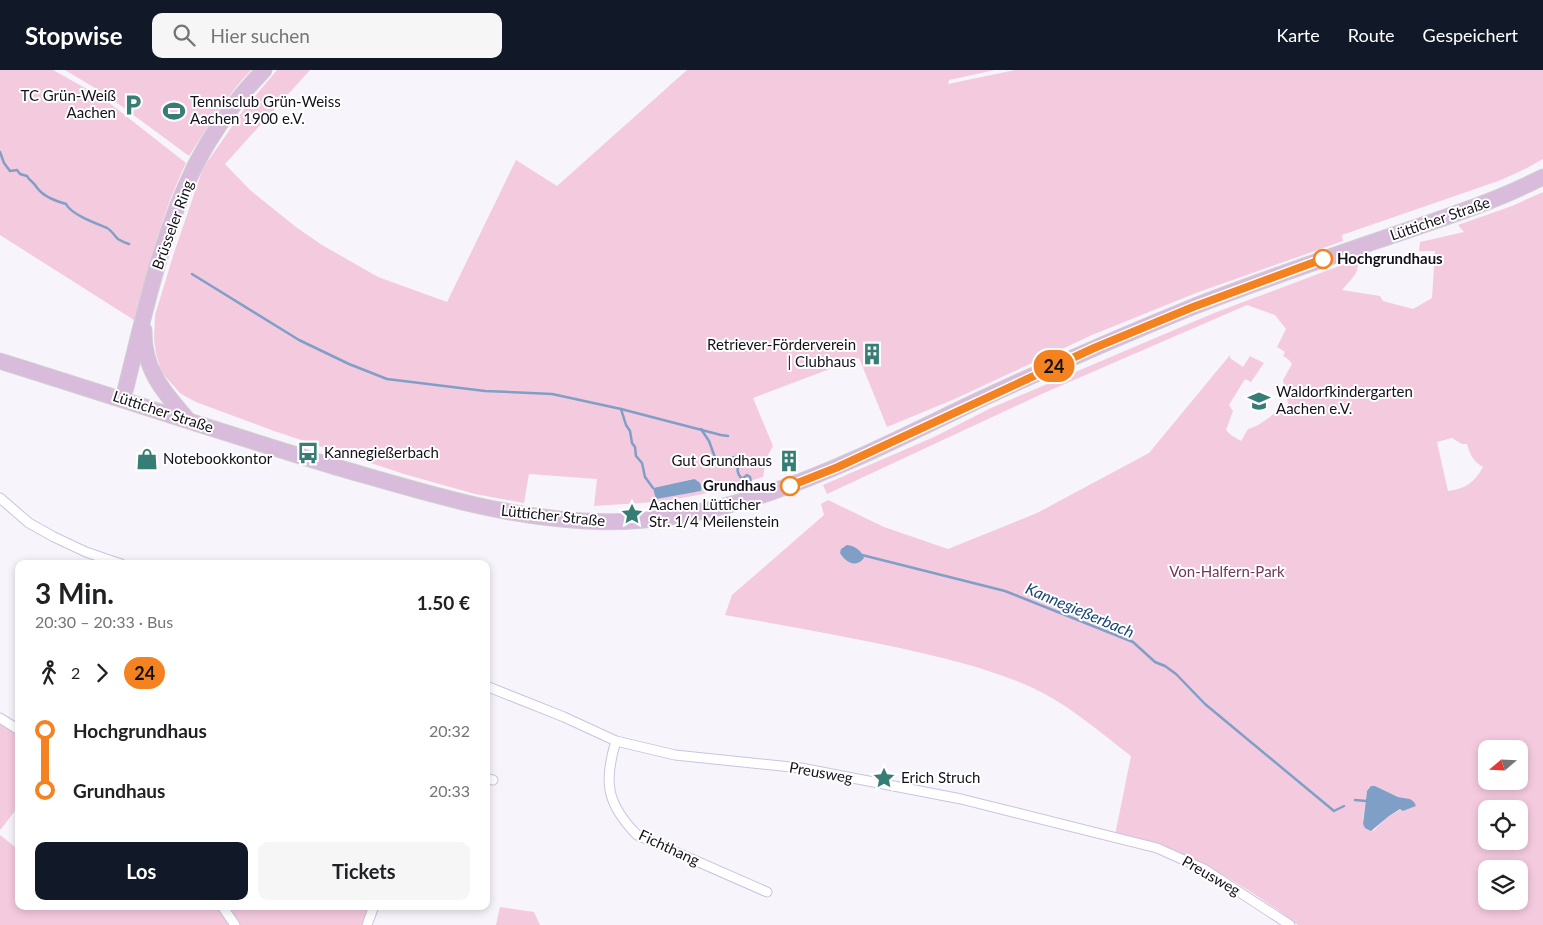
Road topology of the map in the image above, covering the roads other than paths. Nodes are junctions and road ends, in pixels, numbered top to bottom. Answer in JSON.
{"nodes":[{"id":1,"x":264,"y":70,"type":"edge"},
{"id":2,"x":1543,"y":177,"type":"edge"},
{"id":3,"x":144,"y":314,"type":"junction"},
{"id":4,"x":0,"y":361,"type":"edge"},
{"id":5,"x":123,"y":399,"type":"junction"},
{"id":6,"x":188,"y":420,"type":"junction"},
{"id":7,"x":0,"y":498,"type":"edge"},
{"id":8,"x":110,"y":560,"type":"edge"},
{"id":9,"x":490,"y":688,"type":"edge"},
{"id":10,"x":0,"y":718,"type":"edge"},
{"id":11,"x":15,"y":727,"type":"edge"},
{"id":12,"x":616,"y":741,"type":"junction"},
{"id":13,"x":767,"y":892,"type":"dead end"},
{"id":14,"x":225,"y":910,"type":"edge"},
{"id":15,"x":373,"y":910,"type":"edge"},
{"id":16,"x":235,"y":925,"type":"edge"},
{"id":17,"x":367,"y":925,"type":"edge"},
{"id":18,"x":1290,"y":925,"type":"edge"}],
"edges":[{"from":1,"to":3,"type":"main road","name":"Brüsseler Ring"},
{"from":2,"to":6,"type":"main road","name":"Lütticher Straße"},
{"from":3,"to":5,"type":"main road","name":"Brüsseler Ring"},
{"from":3,"to":6,"type":"main road"},
{"from":4,"to":5,"type":"main road","name":"Lütticher Straße"},
{"from":5,"to":6,"type":"main road","name":"Lütticher Straße"},
{"from":7,"to":8,"type":"street"},
{"from":9,"to":12,"type":"street","name":"Preusweg"},
{"from":10,"to":11,"type":"street"},
{"from":12,"to":13,"type":"street","name":"Fichthang"},
{"from":12,"to":18,"type":"street","name":"Preusweg"},
{"from":14,"to":16,"type":"street"},
{"from":15,"to":17,"type":"street"}]}
